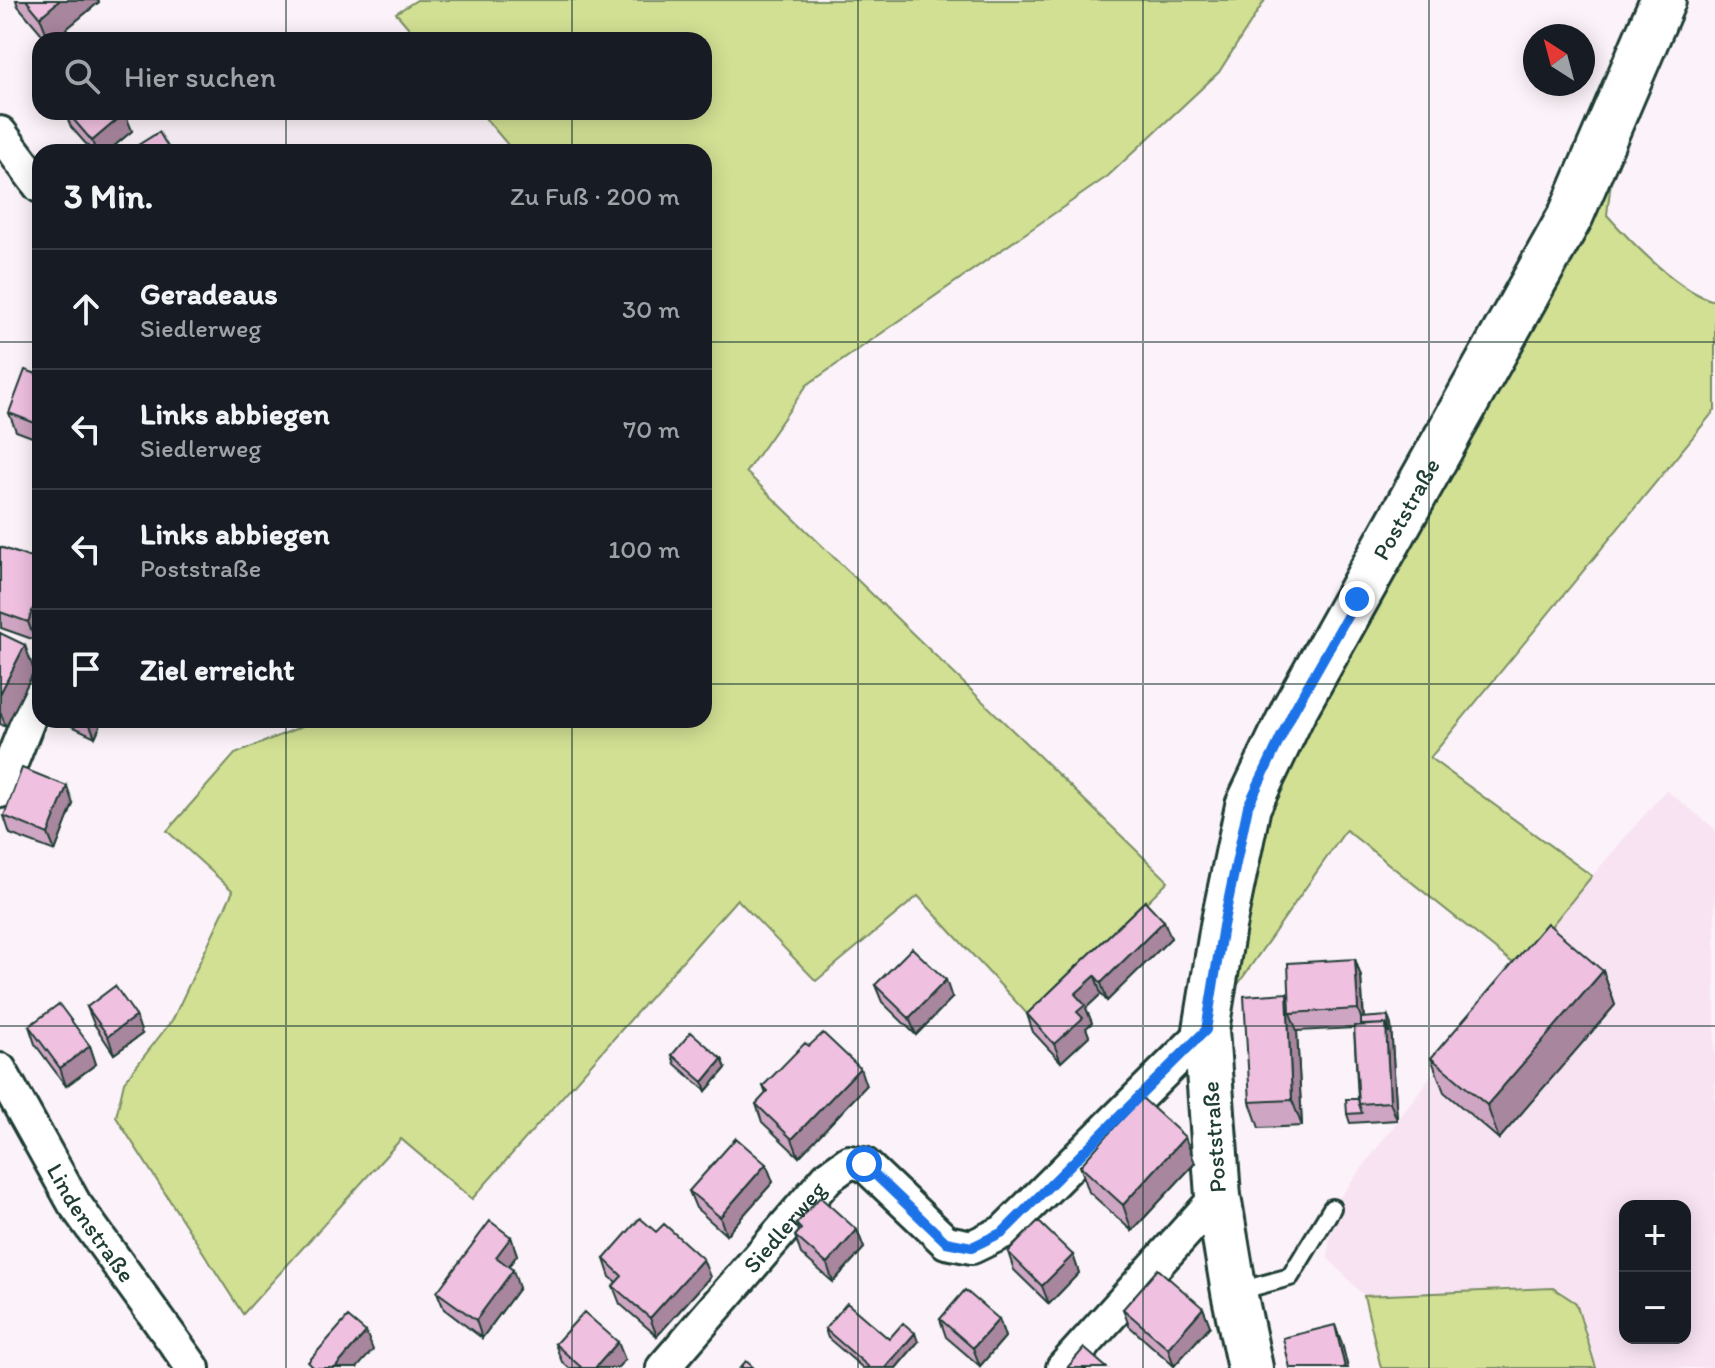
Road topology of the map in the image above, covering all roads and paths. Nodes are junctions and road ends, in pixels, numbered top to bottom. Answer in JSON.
{"nodes":[{"id":1,"x":1663,"y":0,"type":"edge"},
{"id":2,"x":0,"y":133,"type":"edge"},
{"id":3,"x":32,"y":175,"type":"edge"},
{"id":4,"x":32,"y":710,"type":"edge"},
{"id":5,"x":0,"y":791,"type":"edge"},
{"id":6,"x":1206,"y":1030,"type":"junction"},
{"id":7,"x":0,"y":1070,"type":"edge"},
{"id":8,"x":1218,"y":1196,"type":"junction"},
{"id":9,"x":1332,"y":1208,"type":"dead end"},
{"id":10,"x":1234,"y":1292,"type":"junction"},
{"id":11,"x":193,"y":1368,"type":"edge"},
{"id":12,"x":663,"y":1368,"type":"edge"},
{"id":13,"x":1063,"y":1368,"type":"edge"},
{"id":14,"x":1250,"y":1368,"type":"edge"}],
"edges":[{"from":1,"to":6,"type":"street","name":"Poststraße"},
{"from":2,"to":3,"type":"street"},
{"from":4,"to":5,"type":"street"},
{"from":6,"to":8,"type":"street","name":"Poststraße"},
{"from":6,"to":12,"type":"street","name":"Siedlerweg"},
{"from":7,"to":11,"type":"street","name":"Lindenstraße"},
{"from":8,"to":10,"type":"street","name":"Poststraße"},
{"from":8,"to":13,"type":"street"},
{"from":9,"to":10,"type":"lane"},
{"from":10,"to":14,"type":"street","name":"Poststraße"}]}
